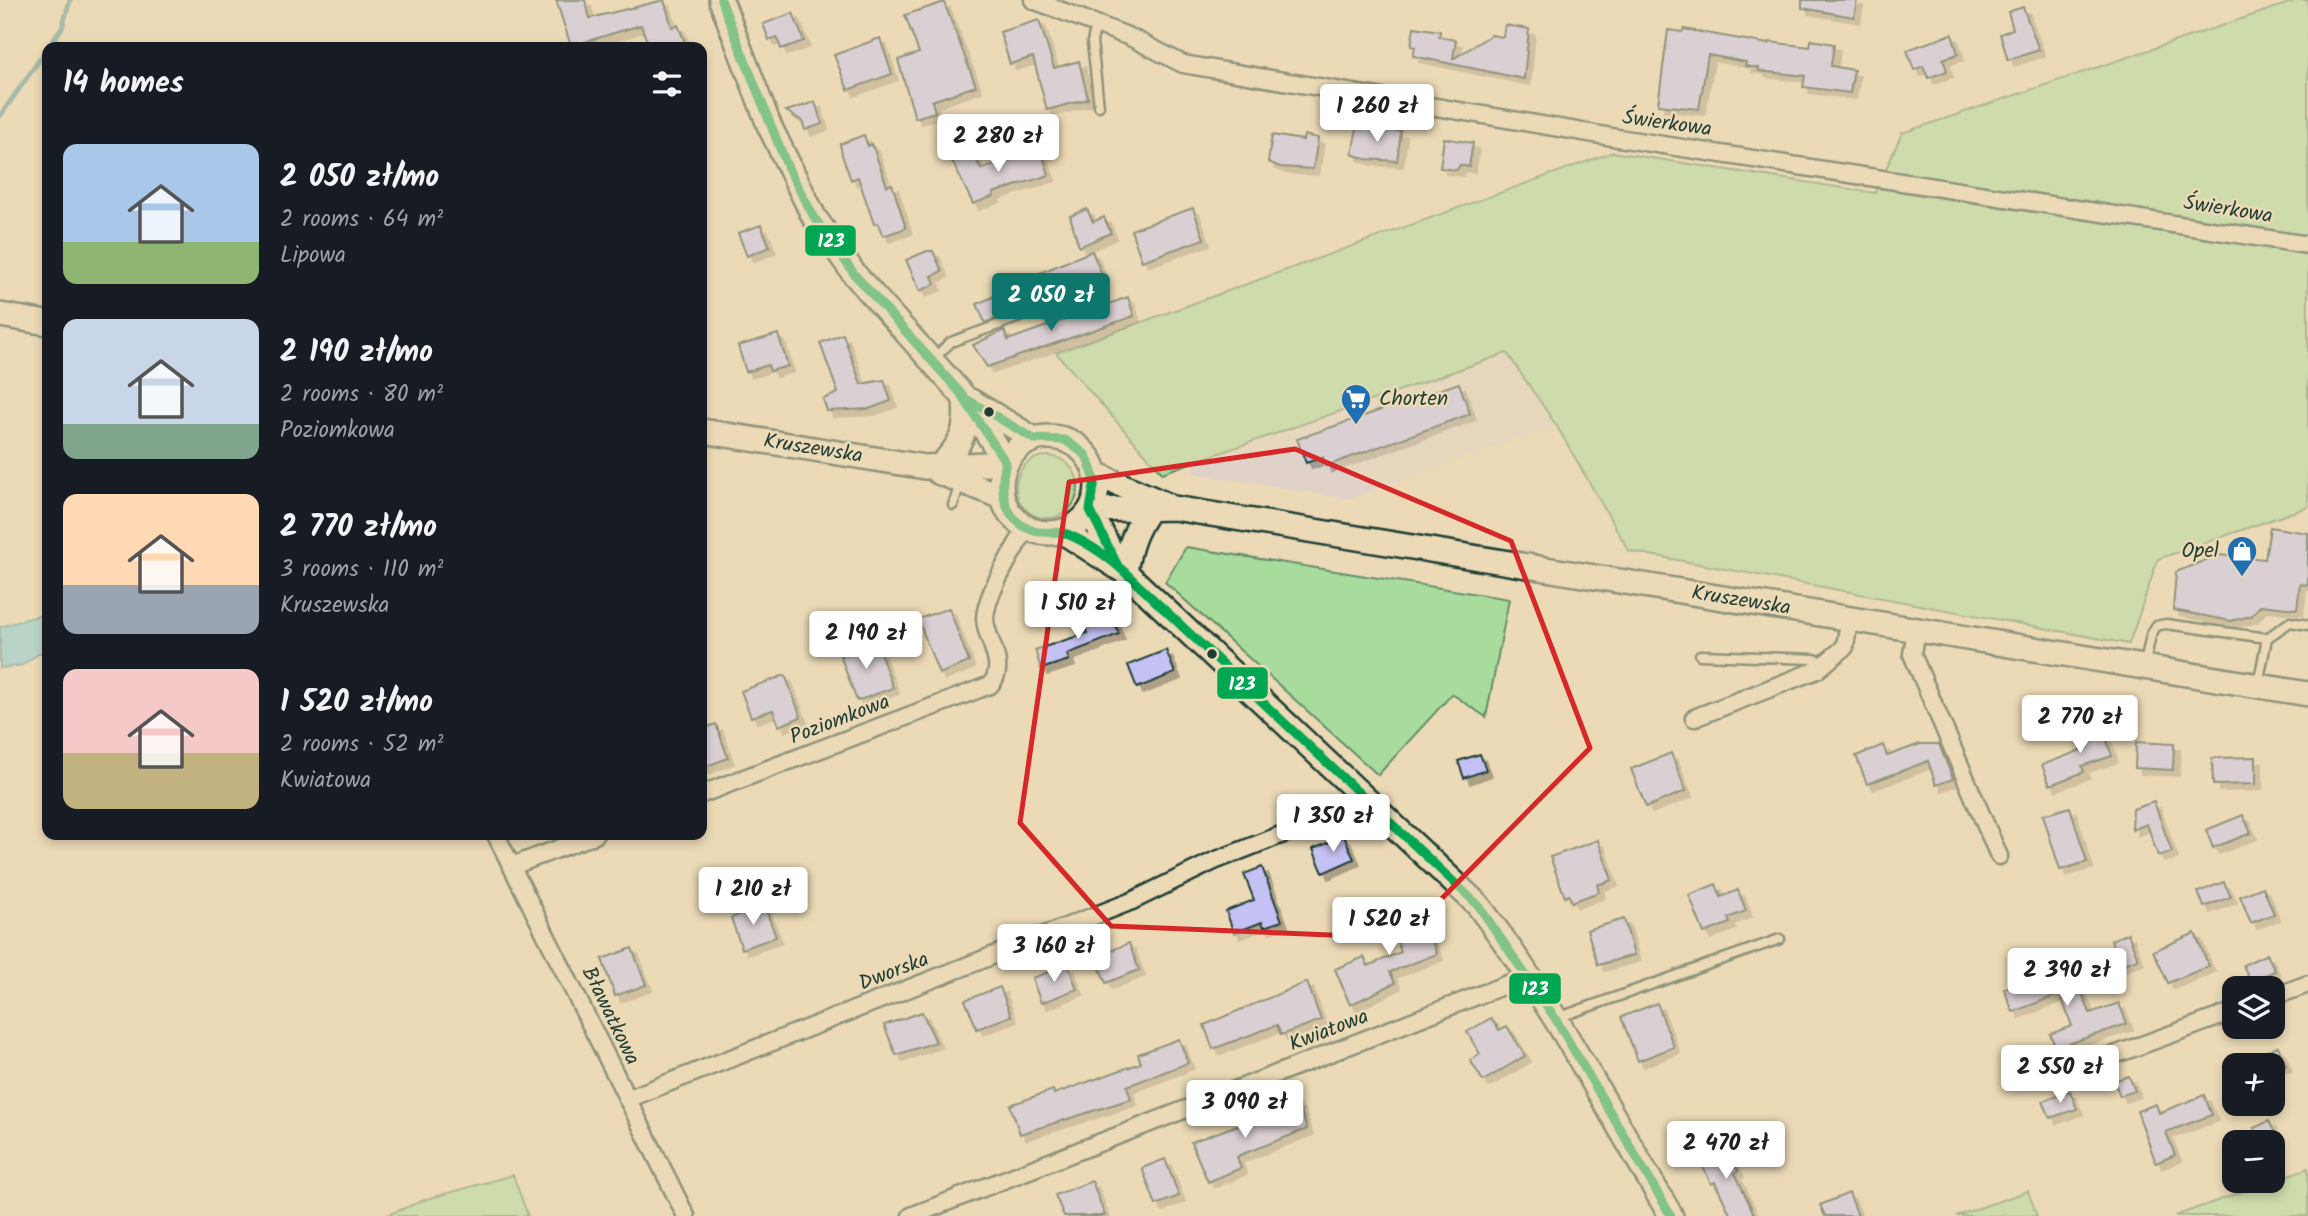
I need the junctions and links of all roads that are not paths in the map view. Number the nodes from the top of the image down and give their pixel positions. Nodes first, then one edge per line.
1 (721, 0) edge
2 (1033, 0) edge
3 (1096, 24) junction
4 (1099, 106) dead end
5 (2308, 245) edge
6 (1102, 287) dead end
7 (0, 315) edge
8 (42, 322) edge
9 (931, 361) junction
10 (965, 398) junction
11 (707, 432) edge
12 (1034, 439) junction
13 (1006, 463) junction
14 (932, 467) junction
15 (1098, 475) junction
16 (961, 481) junction
17 (1002, 498) junction
18 (953, 505) dead end
19 (1150, 508) junction
20 (1174, 508) junction
21 (1090, 510) junction
22 (1026, 528) junction
23 (1063, 533) junction
24 (1122, 569) junction
25 (1849, 619) junction
26 (2308, 625) edge
27 (1916, 630) junction
28 (2267, 638) junction
29 (1700, 655) dead end
30 (1827, 664) junction
31 (2144, 666) junction
32 (2258, 685) junction
33 (2308, 694) edge
34 (1694, 718) dead end
35 (707, 792) edge
36 (1368, 801) junction
37 (499, 840) edge
38 (582, 840) edge
39 (1999, 856) dead end
40 (512, 866) junction
41 (1780, 939) dead end
42 (1528, 976) junction
43 (2308, 984) edge
44 (2285, 993) edge
45 (2222, 1016) edge
46 (1555, 1019) junction
47 (2084, 1066) dead end
48 (627, 1099) junction
49 (686, 1216) edge
50 (911, 1216) edge
51 (1671, 1216) edge

1 - 9 street
2 - 3 street, Świerkowa
3 - 4 lane
3 - 5 street, Świerkowa
6 - 9 lane
7 - 8 street
9 - 10 street
10 - 12 street
10 - 13 street
10 - 14 street
11 - 14 street, Kruszewska
12 - 13 street
12 - 15 street, Kruszewska
13 - 14 street, Kruszewska
13 - 17 street
14 - 16 street, Kruszewska
15 - 20 street, Kruszewska
15 - 21 street
16 - 17 street, Kruszewska
16 - 18 lane
17 - 22 street, Kruszewska
19 - 20 street, Kruszewska
19 - 21 street, Kruszewska
19 - 24 street
20 - 25 street, Kruszewska
21 - 23 street
21 - 24 street
22 - 23 street
22 - 35 street, Poziomkowa
23 - 24 street
24 - 36 street
25 - 27 street, Kruszewska
25 - 30 street
26 - 28 lane
27 - 31 street, Kruszewska
27 - 39 street
28 - 31 lane
28 - 32 lane
29 - 30 lane
30 - 34 street
31 - 32 street, Kruszewska
32 - 33 street, Kruszewska
36 - 42 street
36 - 48 street, Dworska
37 - 40 street, Bławatkowa
38 - 40 street
40 - 48 street, Bławatkowa
41 - 46 lane
42 - 46 street
42 - 50 street, Kwiatowa
43 - 44 street
45 - 47 street
46 - 51 street
48 - 49 street, Bławatkowa

